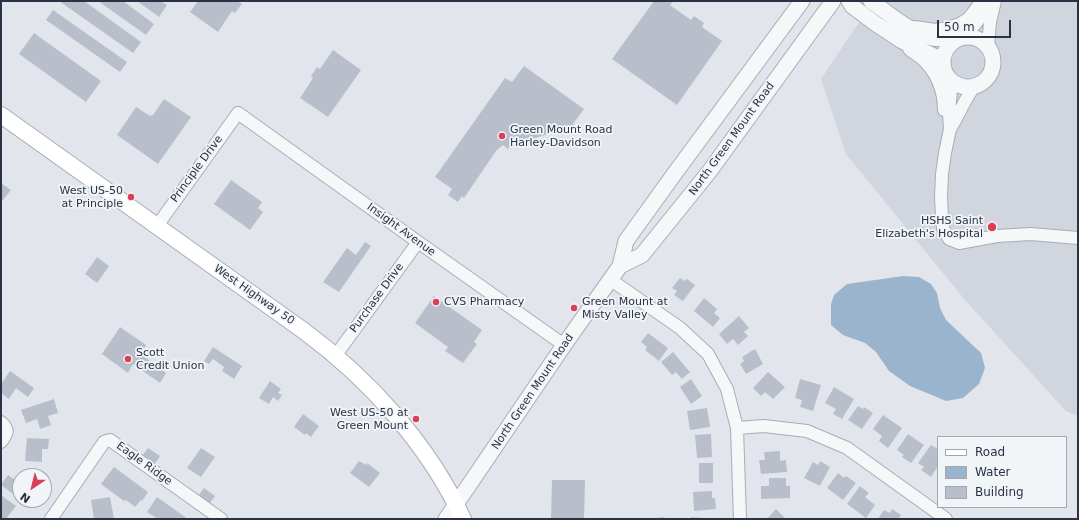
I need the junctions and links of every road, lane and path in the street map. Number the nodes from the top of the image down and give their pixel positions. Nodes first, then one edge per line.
1 (802, 1) edge
2 (832, 1) edge
3 (849, 1) edge
4 (871, 1) edge
5 (982, 1) edge
6 (989, 1) edge
7 (995, 1) edge
8 (905, 34) junction
9 (959, 39) junction
10 (988, 47) junction
11 (942, 63) junction
12 (948, 79) junction
13 (974, 87) junction
14 (238, 113) joint
15 (1, 115) edge
16 (950, 129) junction
17 (947, 144) junction
18 (157, 226) junction
19 (1078, 238) edge
20 (418, 242) junction
21 (620, 266) junction
22 (611, 280) junction
23 (564, 346) junction
24 (336, 355) junction
25 (4, 425) edge
26 (737, 428) junction
27 (1, 442) edge
28 (456, 504) junction
29 (50, 519) edge
30 (221, 519) edge
31 (446, 519) edge
32 (463, 519) edge
33 (740, 519) edge
34 (946, 519) edge

1 - 21 street, North Green Mount Road
2 - 21 street, North Green Mount Road
3 - 8 street
4 - 8 street
5 - 8 street
6 - 9 street
7 - 10 street
8 - 9 street
8 - 11 street
8 - 17 street
9 - 10 street
9 - 11 street
10 - 13 street
11 - 12 street
12 - 13 street
12 - 16 street
13 - 16 street
14 - 18 street, Principle Drive
14 - 20 street, Insight Avenue
15 - 18 main road, West Highway 50
16 - 17 street
17 - 19 street
18 - 24 main road, West Highway 50
20 - 23 street, Insight Avenue
20 - 24 street, Purchase Drive
21 - 22 street, North Green Mount Road
22 - 23 street, North Green Mount Road
22 - 26 street
23 - 28 street, North Green Mount Road
24 - 28 main road, West Highway 50
25 - 27 street
26 - 33 street
26 - 34 street
28 - 31 street, North Green Mount Road
28 - 32 main road, West Highway 50
29 - 30 street, Eagle Ridge

